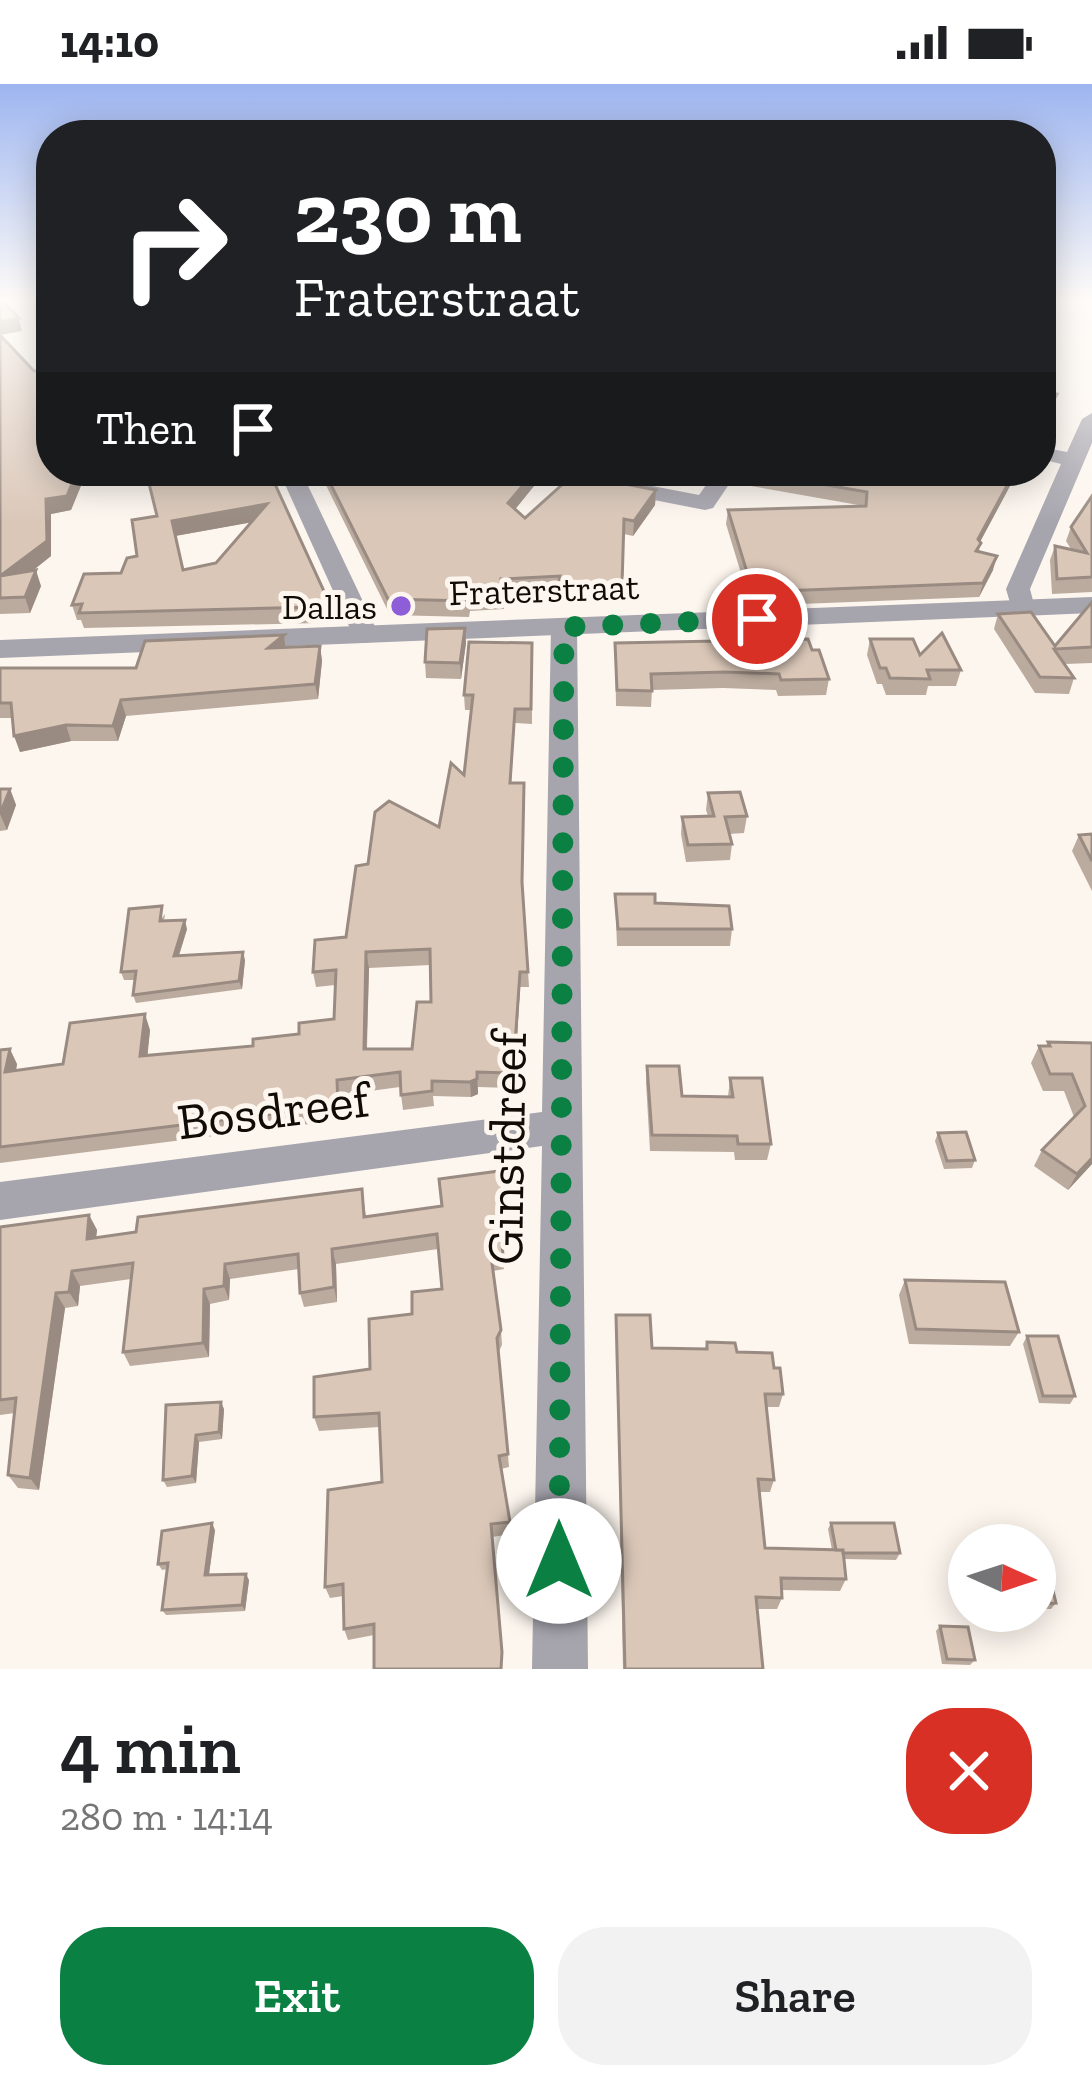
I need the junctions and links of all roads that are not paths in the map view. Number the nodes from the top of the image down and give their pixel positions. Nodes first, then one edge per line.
1 (1092, 419) edge
2 (1056, 456) edge
3 (1072, 460) junction
4 (297, 486) edge
5 (621, 486) edge
6 (716, 486) edge
7 (1092, 605) edge
8 (1022, 608) junction
9 (564, 627) junction
10 (366, 635) junction
11 (0, 649) edge
12 (560, 1127) junction
13 (0, 1201) edge
14 (560, 1669) edge

1 - 3 street
2 - 3 street
3 - 8 street
4 - 10 street
5 - 6 street
7 - 8 street, Fraterstraat
8 - 9 street, Fraterstraat
9 - 10 street, Fraterstraat
9 - 12 street, Ginstdreef
10 - 11 street, Fraterstraat
12 - 13 street, Bosdreef
12 - 14 street, Ginstdreef

